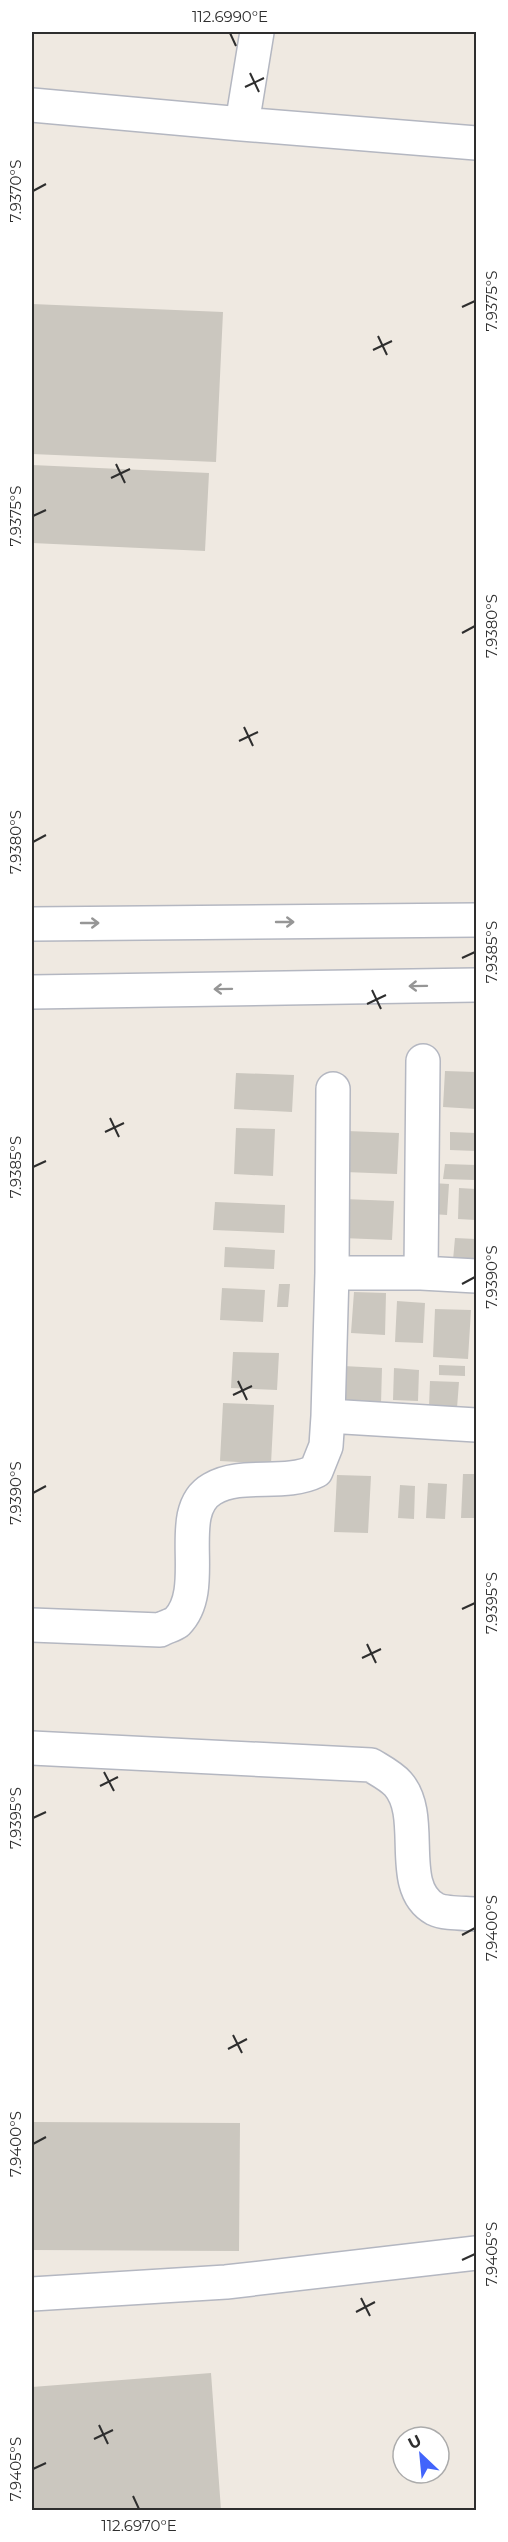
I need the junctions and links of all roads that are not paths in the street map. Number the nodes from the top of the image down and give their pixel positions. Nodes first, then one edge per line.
1 (257, 32) edge
2 (32, 105) edge
3 (242, 124) junction
4 (477, 143) edge
5 (477, 920) edge
6 (32, 924) edge
7 (477, 985) edge
8 (32, 992) edge
9 (423, 1061) dead end
10 (333, 1089) dead end
11 (332, 1273) junction
12 (421, 1273) junction
13 (477, 1276) edge
14 (328, 1416) junction
15 (477, 1425) edge
16 (32, 1625) edge
17 (32, 1748) edge
18 (477, 1914) edge
19 (477, 2253) edge
20 (32, 2294) edge

1 - 3 street
2 - 3 street
3 - 4 street
6 -> 5 street
7 -> 8 street
9 - 12 street
10 - 11 street
11 - 12 street
11 - 14 street
12 - 13 street
14 - 15 street
14 - 16 street
17 - 18 street
19 - 20 street

